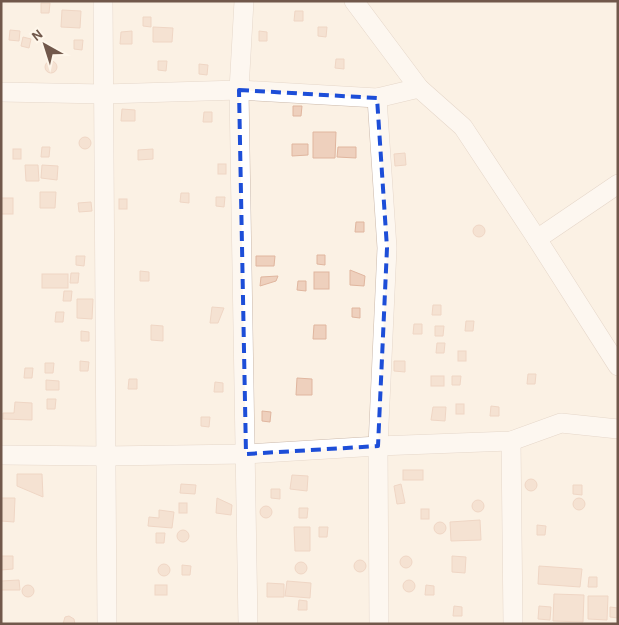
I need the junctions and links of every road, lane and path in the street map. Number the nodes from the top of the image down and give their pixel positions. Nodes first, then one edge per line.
1 (103, 1) edge
2 (244, 1) edge
3 (354, 1) edge
4 (419, 88) junction
5 (239, 90) junction
6 (1, 92) edge
7 (104, 94) junction
8 (377, 98) junction
9 (618, 184) edge
10 (537, 239) junction
11 (618, 366) edge
12 (618, 429) edge
13 (511, 441) junction
14 (378, 446) junction
15 (246, 454) junction
16 (1, 455) edge
17 (105, 456) junction
18 (107, 624) edge
19 (248, 624) edge
20 (380, 624) edge
21 (513, 624) edge

1 - 7 street
2 - 5 street
3 - 4 street
4 - 8 street
4 - 10 street
5 - 7 street
5 - 8 street
5 - 15 street
6 - 7 street
7 - 17 street
8 - 14 street
9 - 10 street
10 - 11 street
12 - 13 street
13 - 14 street
13 - 21 street
14 - 15 street
14 - 20 street
15 - 17 street
15 - 19 street
16 - 17 street
17 - 18 street

